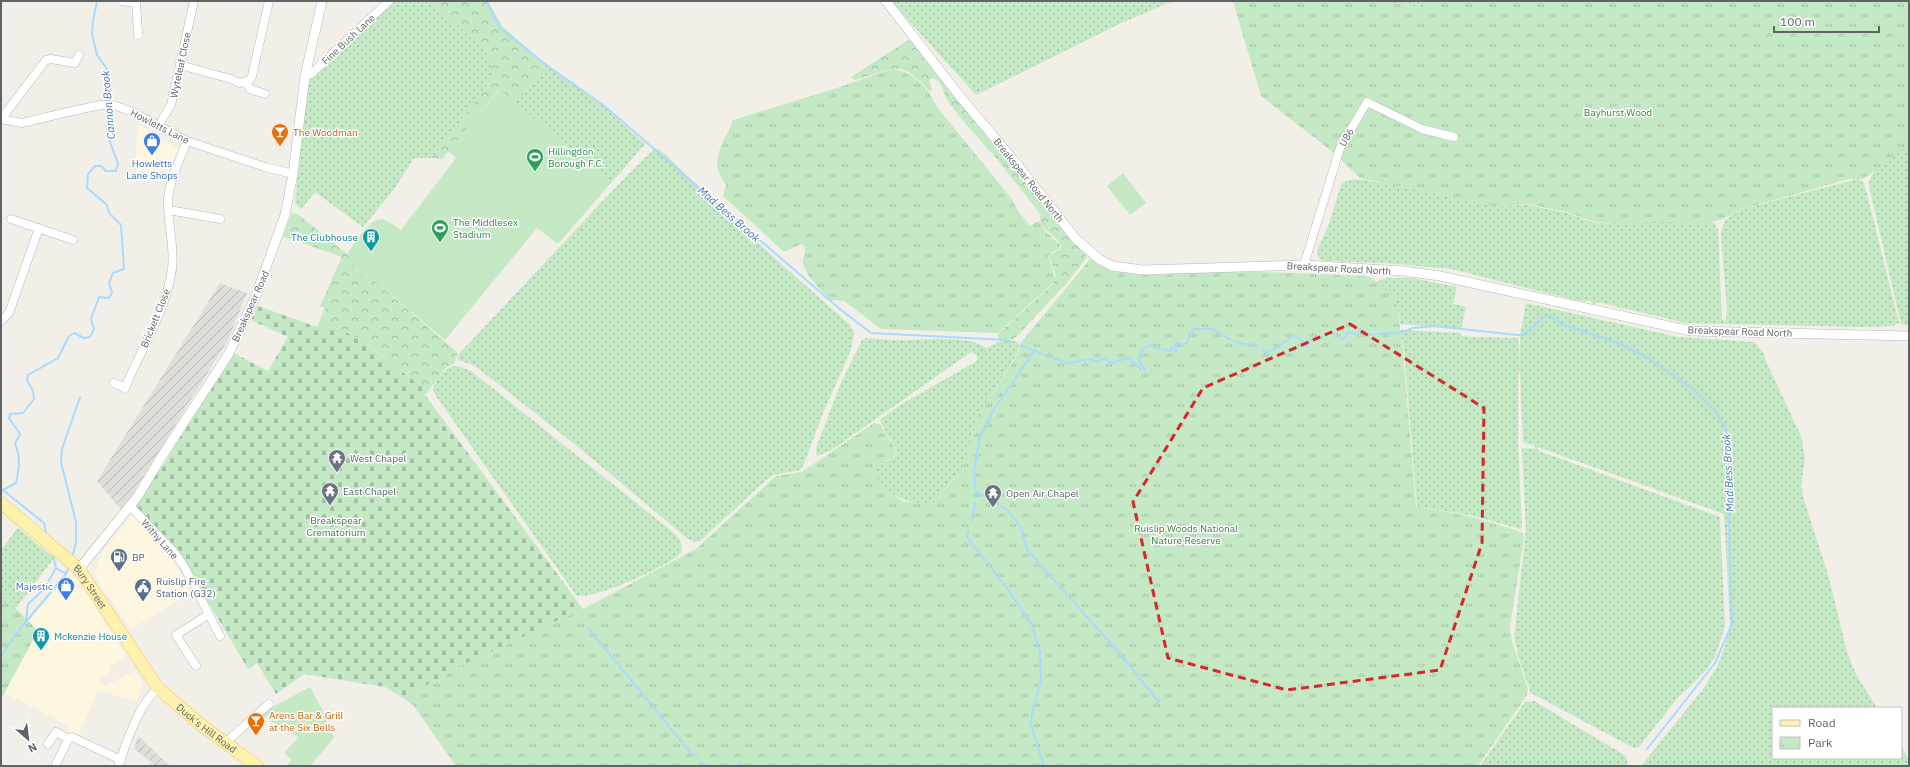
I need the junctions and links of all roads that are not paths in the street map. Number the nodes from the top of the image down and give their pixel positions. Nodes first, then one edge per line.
1 (122, 1) edge
2 (194, 1) edge
3 (269, 1) edge
4 (322, 1) edge
5 (389, 1) edge
6 (886, 1) edge
7 (135, 2) edge
8 (138, 35) dead end
9 (79, 55) dead end
10 (180, 65) junction
11 (305, 76) junction
12 (246, 83) junction
13 (265, 94) dead end
14 (1, 119) edge
15 (158, 126) junction
16 (1454, 137) dead end
17 (187, 141) junction
18 (293, 174) junction
19 (169, 210) junction
20 (11, 219) dead end
21 (220, 219) dead end
22 (39, 228) junction
23 (73, 240) dead end
24 (1304, 265) junction
25 (1, 322) edge
26 (1909, 336) edge
27 (114, 383) dead end
28 (1, 503) edge
29 (131, 507) junction
30 (79, 569) junction
31 (209, 614) junction
32 (220, 636) dead end
33 (196, 666) dead end
34 (158, 688) junction
35 (269, 704) dead end
36 (69, 739) junction
37 (226, 742) junction
38 (48, 744) dead end
39 (120, 763) edge
40 (56, 766) edge
41 (257, 766) edge

1 - 7 street
2 - 10 street, Wyteleaf Close
3 - 12 street
4 - 11 street, Breakspear Road
5 - 11 street, Fine Bush Lane
6 - 24 street, Breakspear Road North
7 - 8 street
9 - 14 street
10 - 12 street
10 - 15 street, Wyteleaf Close
11 - 18 street, Breakspear Road
12 - 13 street
14 - 15 street, Howletts Lane
15 - 17 street, Howletts Lane
16 - 24 street, U86
17 - 18 street, Howletts Lane
17 - 19 street, Brickett Close
18 - 29 street, Breakspear Road
19 - 21 street
19 - 27 street, Brickett Close
20 - 22 street
22 - 23 street
22 - 25 street
24 - 26 street, Breakspear Road North
28 - 30 main road, Bury Street
29 - 30 street, Breakspear Road
29 - 31 street, Withy Lane
30 - 34 main road, Bury Street
31 - 32 street, Withy Lane
31 - 33 street
34 - 37 main road, Duck's Hill Road
34 - 39 street
35 - 37 street
36 - 38 street
36 - 39 street
36 - 40 street
37 - 41 main road, Duck's Hill Road

